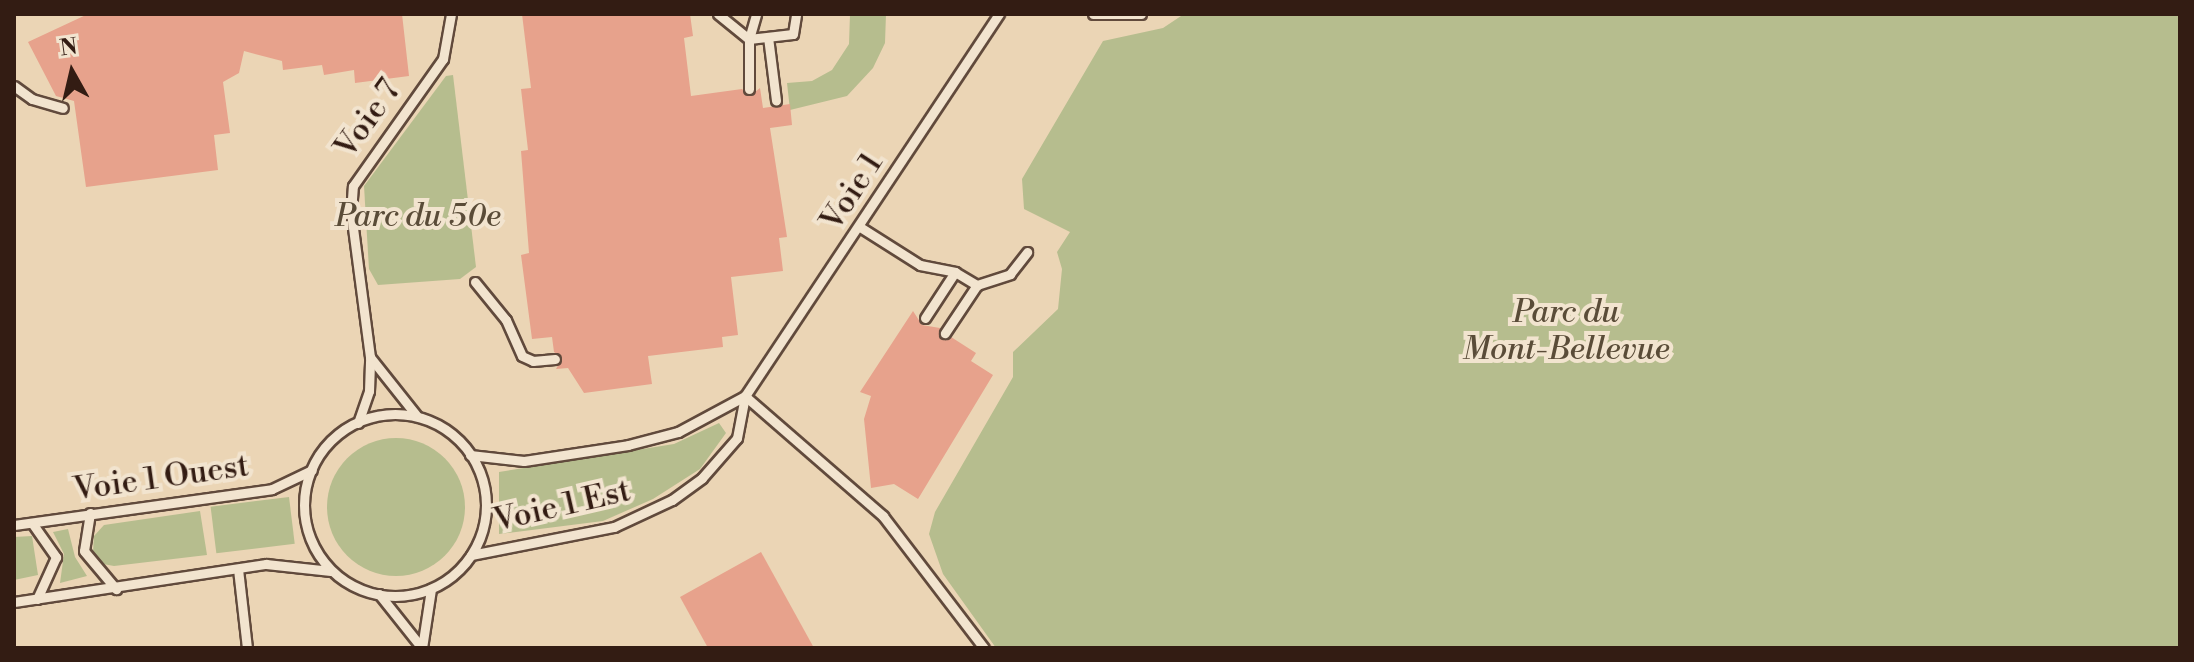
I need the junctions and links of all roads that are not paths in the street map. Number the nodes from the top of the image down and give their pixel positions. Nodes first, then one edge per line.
1 (451, 14) edge
2 (718, 14) edge
3 (756, 14) edge
4 (796, 14) edge
5 (999, 14) edge
6 (1093, 14) edge
7 (1141, 14) edge
8 (768, 37) junction
9 (749, 39) junction
10 (14, 86) edge
11 (749, 89) dead end
12 (776, 100) dead end
13 (63, 108) dead end
14 (860, 227) junction
15 (1027, 252) dead end
16 (955, 272) junction
17 (475, 282) dead end
18 (977, 285) junction
19 (925, 318) dead end
20 (945, 333) dead end
21 (370, 357) junction
22 (555, 359) dead end
23 (745, 396) junction
24 (417, 416) junction
25 (358, 423) junction
26 (470, 455) junction
27 (312, 470) junction
28 (90, 513) junction
29 (32, 523) junction
30 (14, 525) edge
31 (471, 555) junction
32 (238, 569) junction
33 (331, 571) junction
34 (116, 589) junction
35 (431, 589) junction
36 (379, 594) junction
37 (37, 599) junction
38 (14, 602) edge
39 (247, 648) edge
40 (422, 648) edge
41 (984, 648) edge

1 - 21 lane, Voie 7
2 - 9 lane
3 - 9 lane
4 - 8 lane
5 - 14 lane, Voie 1
6 - 7 lane
8 - 9 lane
8 - 12 lane
9 - 11 lane
10 - 13 lane
14 - 16 lane
14 - 23 lane, Voie 1
15 - 18 lane
16 - 18 lane
16 - 19 lane
17 - 22 lane
18 - 20 lane
21 - 24 lane
21 - 25 lane, Voie 7
23 - 26 lane
23 - 31 lane, Voie 1 Est
23 - 41 lane
24 - 25 lane
24 - 26 lane
25 - 27 lane
26 - 31 lane
27 - 28 lane, Voie 1 Ouest
27 - 33 lane
28 - 29 lane, Voie 1 Ouest
28 - 34 lane
29 - 30 lane, Voie 1 Ouest
29 - 37 lane
31 - 35 lane
32 - 33 lane
32 - 34 lane
32 - 39 lane
33 - 36 lane
34 - 37 lane
35 - 36 lane
35 - 40 lane
36 - 40 lane
37 - 38 lane

